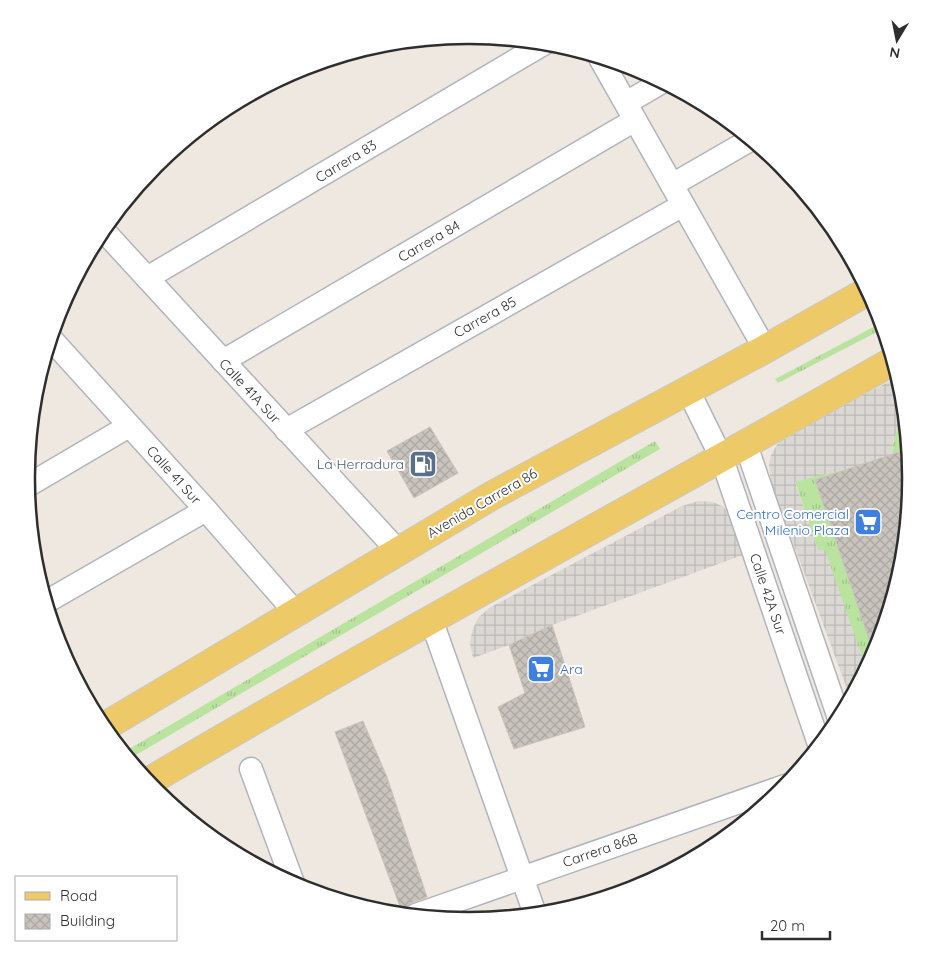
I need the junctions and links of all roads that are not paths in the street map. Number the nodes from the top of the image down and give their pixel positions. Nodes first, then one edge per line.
1 (534, 50) edge
2 (605, 67) edge
3 (656, 87) edge
4 (630, 111) junction
5 (744, 144) edge
6 (672, 184) junction
7 (683, 205) junction
8 (109, 236) edge
9 (147, 278) junction
10 (861, 295) edge
11 (765, 349) junction
12 (55, 350) edge
13 (223, 361) junction
14 (887, 365) edge
15 (688, 390) junction
16 (129, 426) junction
17 (286, 430) junction
18 (746, 445) junction
19 (722, 459) junction
20 (35, 481) edge
21 (206, 510) junction
22 (398, 551) junction
23 (52, 598) edge
24 (296, 613) junction
25 (431, 619) junction
26 (836, 708) edge
27 (111, 723) edge
28 (816, 736) edge
29 (251, 769) dead end
30 (155, 778) edge
31 (767, 792) edge
32 (284, 870) edge
33 (522, 878) junction
34 (532, 907) edge
35 (430, 910) edge

1 - 9 street, Carrera 83
2 - 4 street
3 - 4 street, Carrera 84
4 - 6 street
4 - 13 street, Carrera 84
5 - 6 street
6 - 7 street
7 - 11 street
7 - 17 street, Carrera 85
8 - 9 street, Calle 41A Sur
9 - 13 street, Calle 41A Sur
10 - 11 main road, Avenida Carrera 86
11 - 15 main road, Avenida Carrera 86
12 - 16 street, Calle 41 Sur
13 - 17 street, Calle 41A Sur
14 - 18 main road
15 - 19 street, Calle 42A Sur
15 - 22 main road, Avenida Carrera 86
16 - 20 street
16 - 21 street, Calle 41 Sur
17 - 22 street, Calle 41A Sur
18 - 19 main road
18 - 26 street, Calle 42A Sur
19 - 25 main road
19 - 28 street, Calle 42A Sur
21 - 23 street
21 - 24 street, Calle 41 Sur
22 - 24 main road, Avenida Carrera 86
24 - 27 main road, Avenida Carrera 86
25 - 30 main road
25 - 33 street
29 - 32 street
31 - 33 street, Carrera 86B
33 - 34 street
33 - 35 street, Carrera 86B

